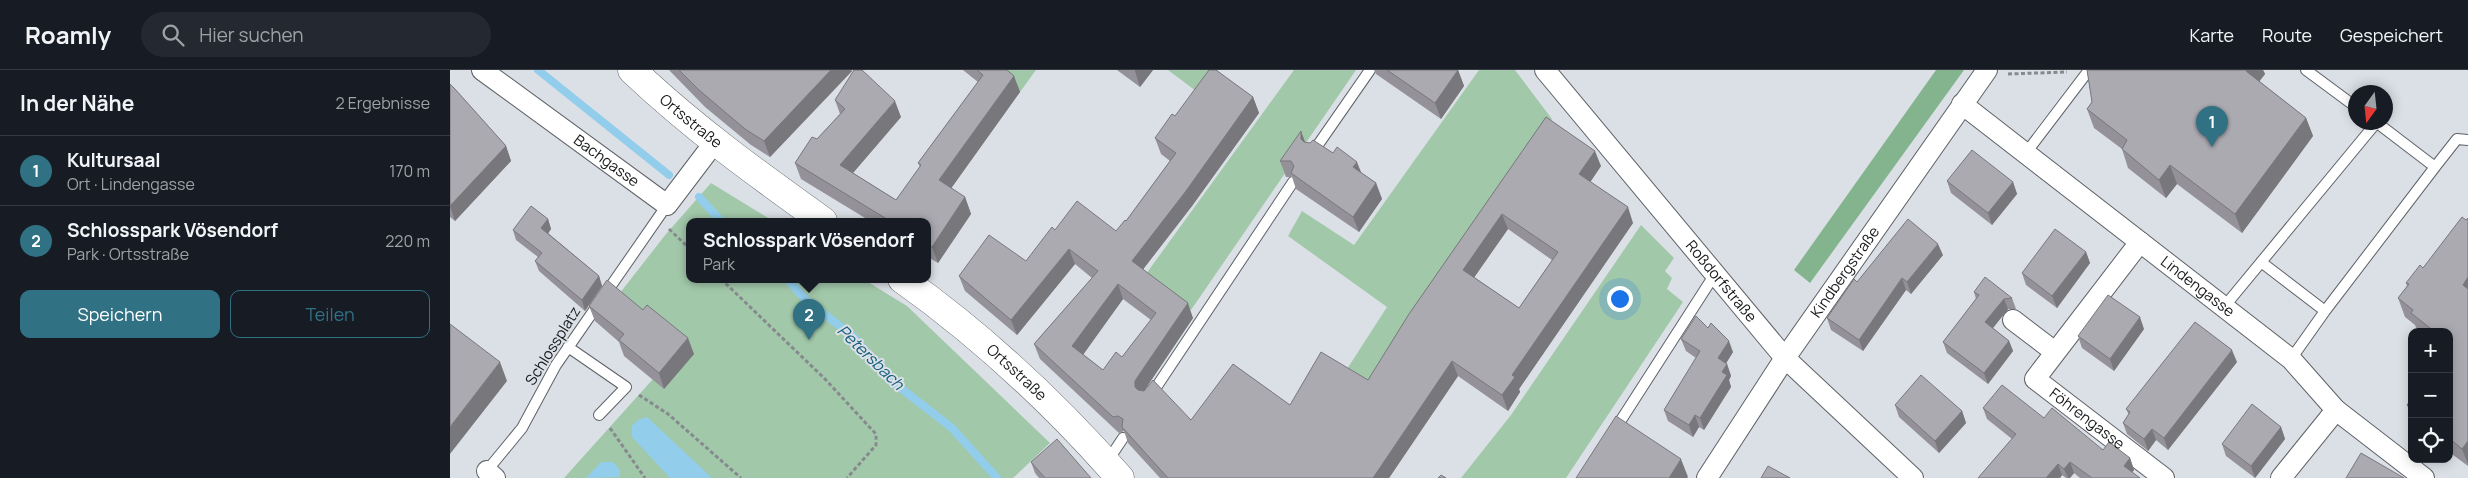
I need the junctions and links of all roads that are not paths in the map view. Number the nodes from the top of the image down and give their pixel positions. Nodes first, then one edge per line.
1 (482, 70) edge
2 (632, 70) edge
3 (1370, 70) edge
4 (1546, 70) edge
5 (2306, 70) edge
6 (2088, 71) edge
7 (1985, 73) edge
8 (2348, 101) edge
9 (1962, 104) junction
10 (2370, 130) edge
11 (2385, 130) edge
12 (2468, 140) edge
13 (714, 143) junction
14 (1313, 152) edge
15 (2026, 153) junction
16 (2435, 167) junction
17 (1292, 182) edge
18 (662, 212) junction
19 (819, 218) edge
20 (2140, 242) junction
21 (2261, 262) junction
22 (1715, 274) junction
23 (908, 283) edge
24 (2224, 307) junction
25 (2325, 311) junction
26 (2013, 320) dead end
27 (568, 347) junction
28 (2055, 352) junction
29 (1785, 358) junction
30 (2291, 359) junction
31 (1147, 400) edge
32 (2336, 410) junction
33 (599, 414) dead end
34 (1609, 437) edge
35 (1123, 438) edge
36 (1113, 470) edge
37 (488, 476) edge
38 (1707, 478) edge
39 (1912, 478) edge
40 (2164, 478) edge
41 (2282, 478) edge
42 (2424, 478) edge

1 - 18 street, Bachgasse
2 - 13 street, Ortsstraße
3 - 14 lane
4 - 22 street, Roßdorfstraße
5 - 8 lane
6 - 15 lane
7 - 9 street, Kindbergstraße
9 - 15 street, Lindengasse
9 - 29 street, Kindbergstraße
10 - 21 lane
11 - 16 lane
12 - 16 lane
13 - 18 street
13 - 19 street, Ortsstraße
15 - 20 street, Lindengasse
16 - 25 lane
17 - 31 lane
18 - 27 lane, Schlossplatz
20 - 24 street, Lindengasse
20 - 28 street, Föhrengasse
21 - 24 lane
21 - 25 lane
22 - 29 street, Roßdorfstraße
22 - 34 lane
23 - 36 street, Ortsstraße
24 - 30 street, Lindengasse
25 - 30 lane
26 - 28 street
27 - 33 lane
27 - 37 lane, Schlossplatz
28 - 40 street, Föhrengasse
29 - 38 street, Kindbergstraße
29 - 39 street, Roßdorfstraße
30 - 32 street, Lindengasse
32 - 41 street
32 - 42 street, Lindengasse
35 - 36 lane

